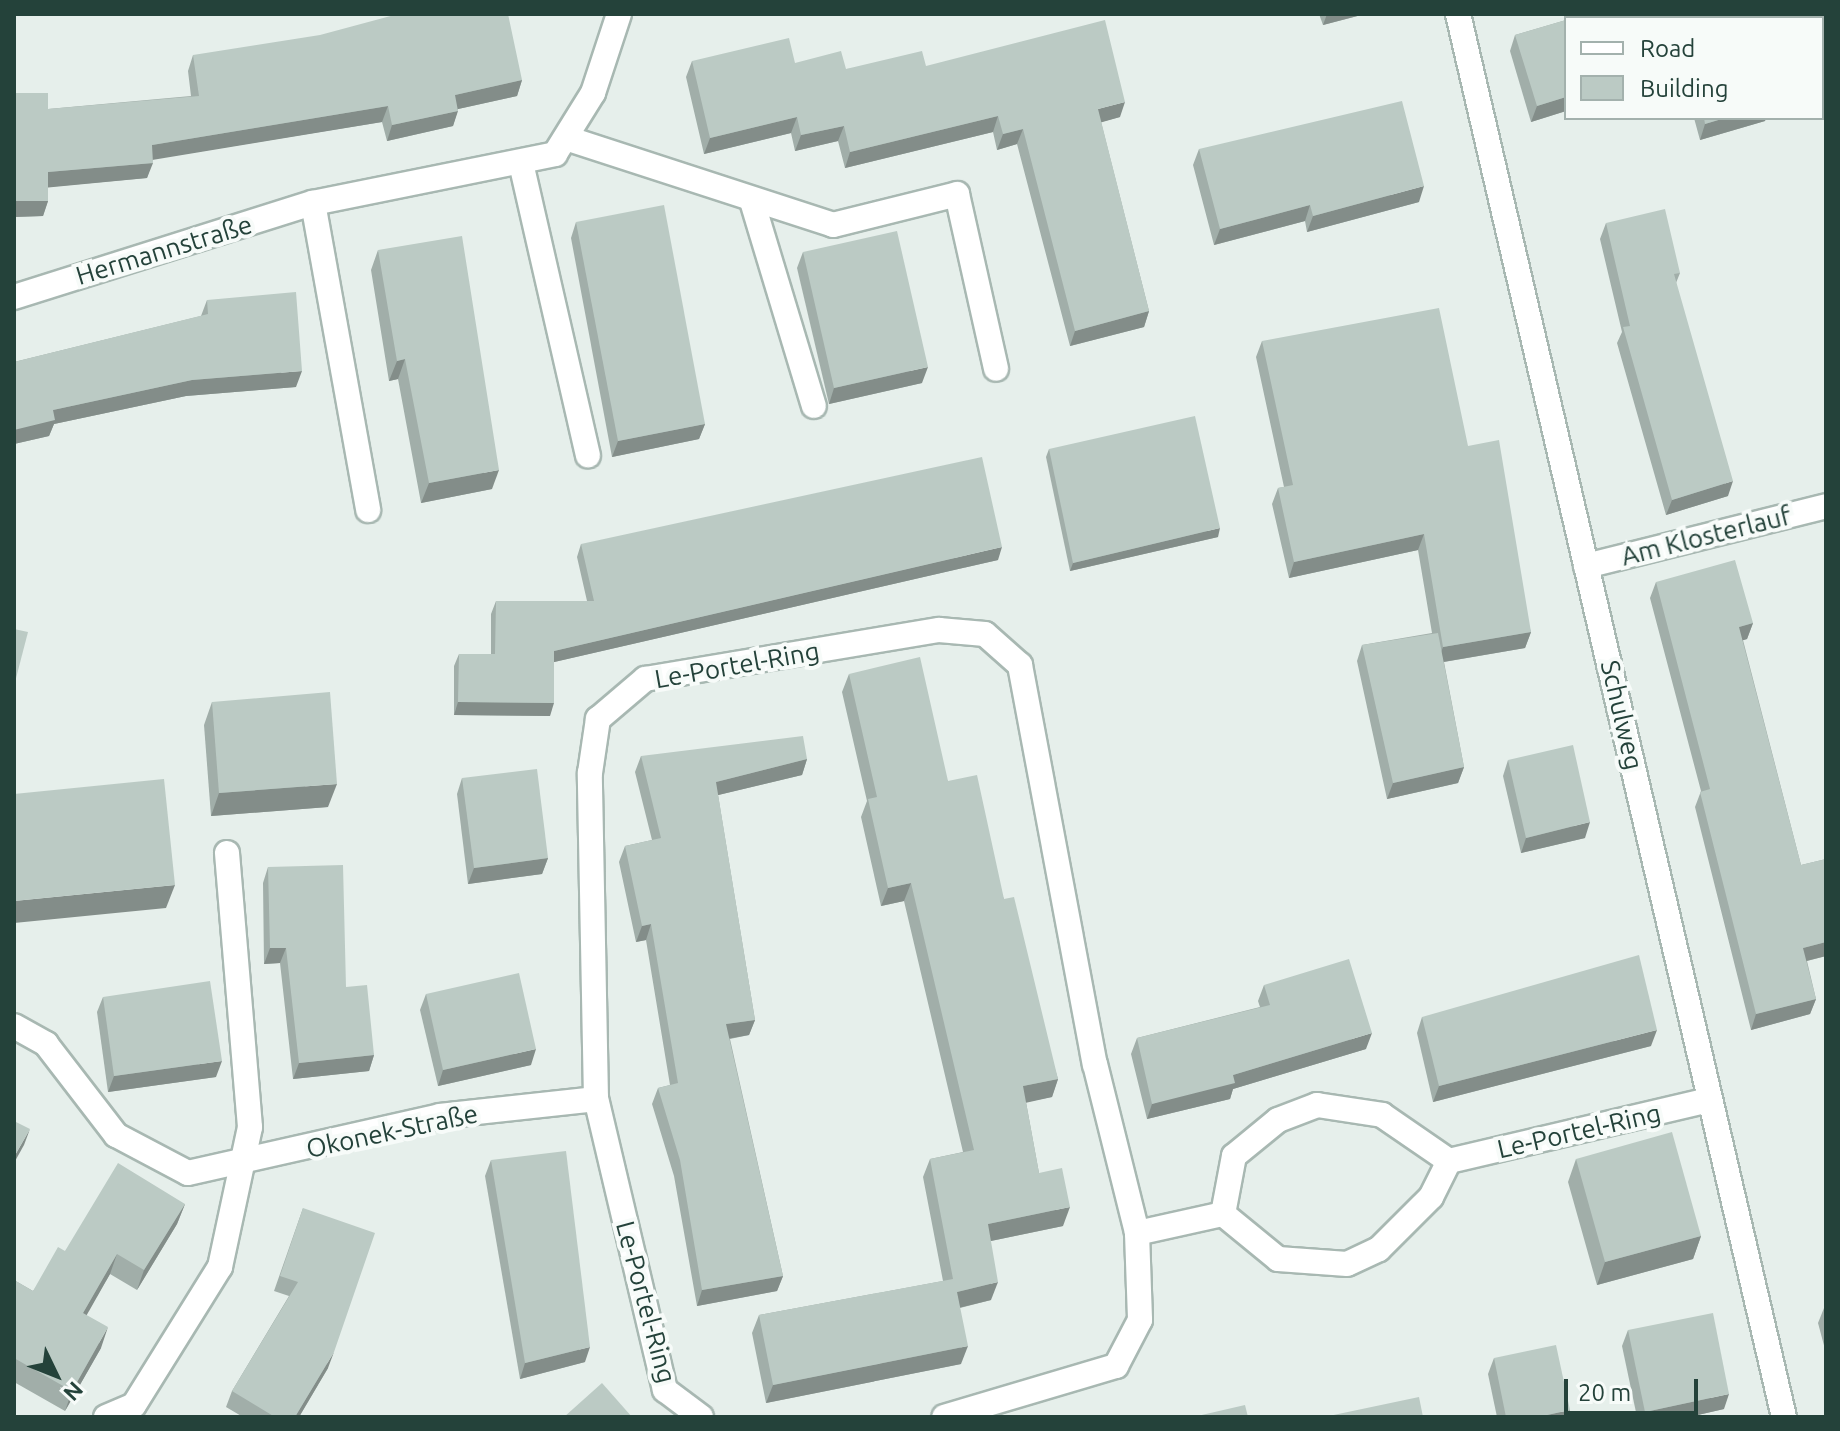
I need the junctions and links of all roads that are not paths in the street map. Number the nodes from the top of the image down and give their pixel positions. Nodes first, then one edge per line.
1 (619, 14) edge
2 (1458, 14) edge
3 (569, 139) junction
4 (521, 163) junction
5 (752, 201) junction
6 (313, 203) junction
7 (14, 297) edge
8 (996, 369) dead end
9 (814, 406) dead end
10 (588, 455) dead end
11 (1826, 506) edge
12 (368, 510) dead end
13 (1586, 566) junction
14 (227, 853) dead end
15 (14, 1026) edge
16 (596, 1099) junction
17 (1709, 1100) junction
18 (1449, 1161) junction
19 (237, 1165) junction
20 (1223, 1214) junction
21 (1137, 1233) junction
22 (106, 1417) edge
23 (701, 1417) edge
24 (944, 1417) edge
25 (1784, 1417) edge

1 - 3 street
2 - 13 street, Schulweg
3 - 4 street, Hermannstraße
3 - 5 street
4 - 6 street, Hermannstraße
4 - 10 street
5 - 8 street
5 - 9 street
6 - 7 street, Hermannstraße
6 - 12 street
11 - 13 street, Am Klosterlauf
13 - 17 street, Schulweg
14 - 19 street
15 - 19 street, Okonek-Straße
16 - 19 street, Okonek-Straße
16 - 21 street, Le-Portel-Ring
16 - 23 street, Le-Portel-Ring
17 - 18 street, Le-Portel-Ring
17 - 25 street, Schulweg
18 - 20 street
18 - 20 street
19 - 22 street
20 - 21 street
21 - 24 street, Le-Portel-Ring

